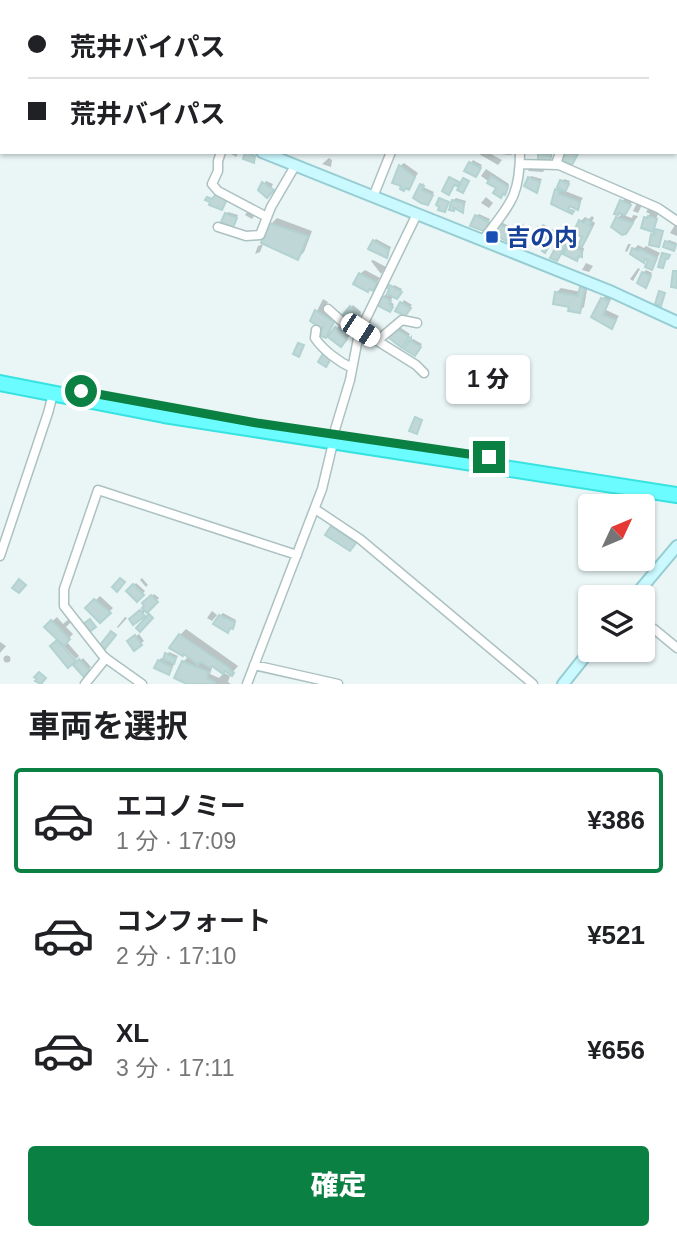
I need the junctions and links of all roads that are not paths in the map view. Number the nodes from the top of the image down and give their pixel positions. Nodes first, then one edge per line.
1 (220, 154) edge
2 (267, 154) edge
3 (390, 154) edge
4 (520, 154) edge
5 (559, 154) edge
6 (520, 164) junction
7 (559, 165) junction
8 (295, 166) junction
9 (373, 197) junction
10 (417, 214) junction
11 (267, 217) junction
12 (677, 221) edge
13 (218, 227) dead end
14 (483, 240) junction
15 (328, 309) dead end
16 (677, 323) edge
17 (417, 324) dead end
18 (316, 330) dead end
19 (360, 330) junction
20 (377, 341) junction
21 (352, 368) junction
22 (424, 373) dead end
23 (0, 374) edge
24 (0, 383) edge
25 (53, 394) junction
26 (334, 438) junction
27 (677, 486) edge
28 (677, 495) edge
29 (315, 509) junction
30 (677, 547) edge
31 (297, 555) junction
32 (0, 556) edge
33 (644, 585) edge
34 (655, 630) edge
35 (677, 648) edge
36 (106, 658) junction
37 (581, 662) edge
38 (254, 665) junction
39 (85, 684) edge
40 (142, 684) edge
41 (247, 684) edge
42 (338, 684) edge
43 (533, 684) edge
44 (563, 684) edge

1 - 11 street
2 - 8 street
3 - 9 street
4 - 6 street
5 - 7 street
6 - 7 street
6 - 14 street
7 - 12 street
8 - 9 street
8 - 11 street
9 - 10 street
10 - 14 street
10 - 19 street
11 - 13 street
14 - 16 street
15 - 19 street
17 - 20 street
18 - 21 street
19 - 20 street
19 - 21 street
20 - 22 street
21 - 26 street
23 - 26 highway
24 - 25 highway
25 - 26 highway
25 - 32 street
26 - 27 highway
26 - 28 highway
26 - 29 street
29 - 31 street
29 - 43 street
30 - 33 street
31 - 36 street
31 - 38 street
34 - 35 street
36 - 39 street
36 - 40 street
37 - 44 street
38 - 41 street
38 - 42 street

